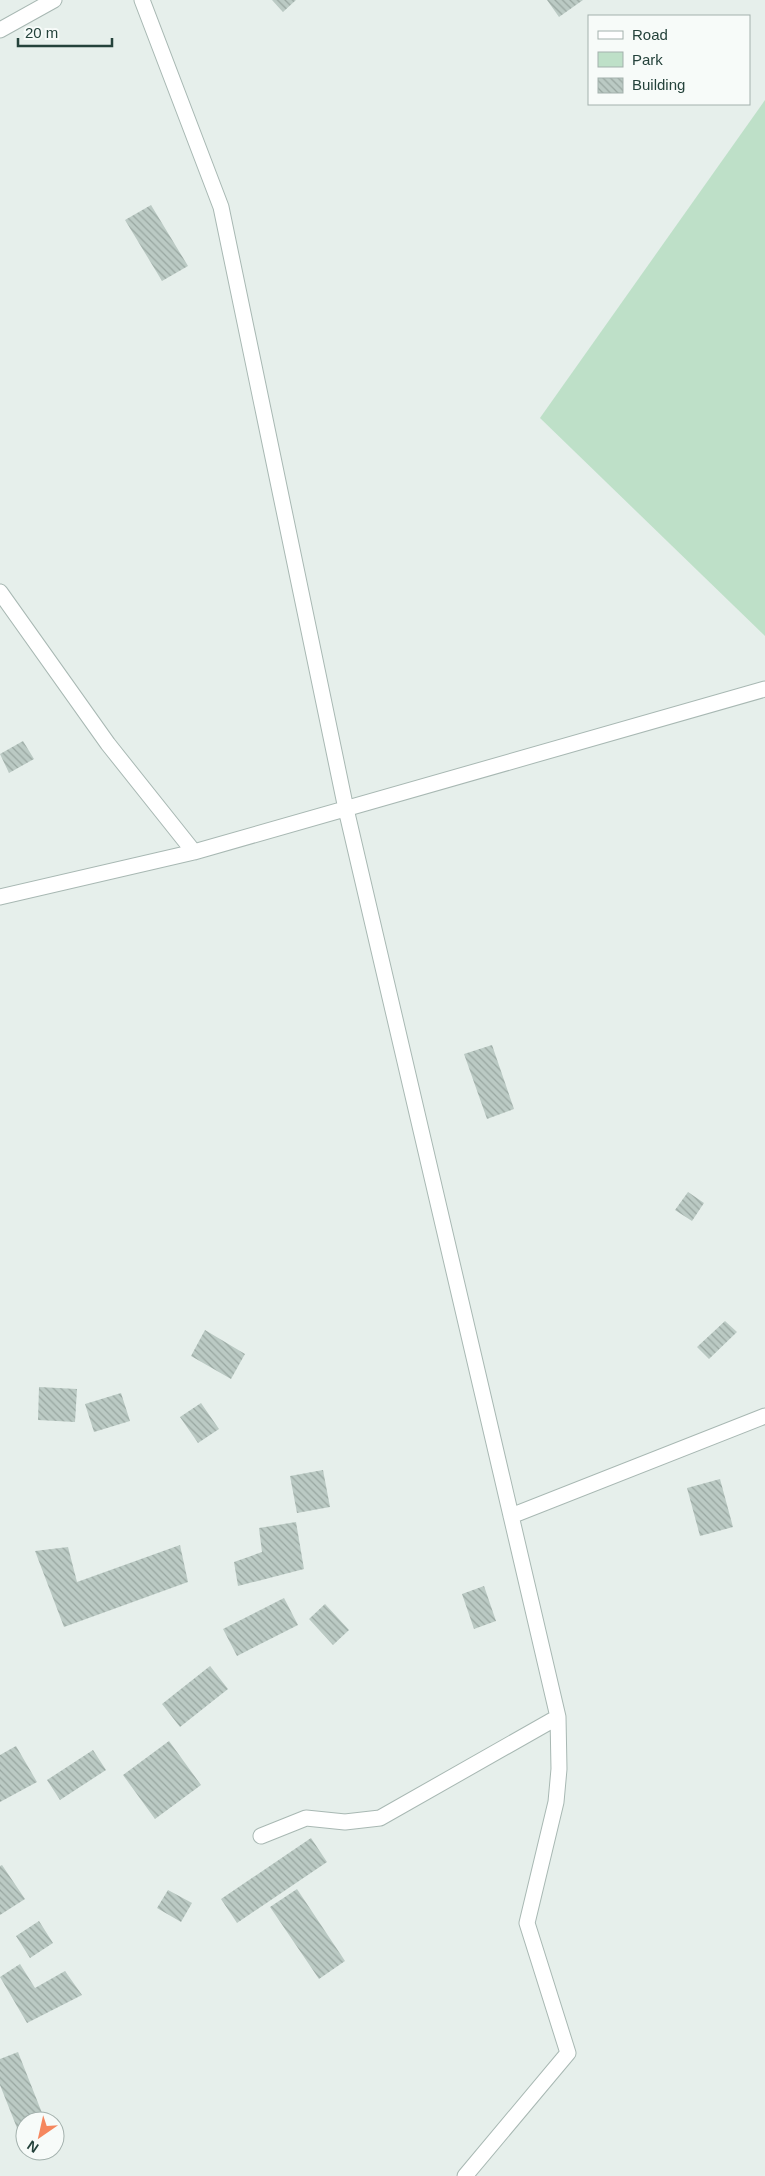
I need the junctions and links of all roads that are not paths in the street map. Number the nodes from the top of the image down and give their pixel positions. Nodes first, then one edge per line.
1 (54, 0) edge
2 (142, 0) edge
3 (0, 30) edge
4 (0, 592) edge
5 (765, 689) edge
6 (346, 809) junction
7 (194, 852) junction
8 (0, 897) edge
9 (765, 1416) edge
10 (511, 1516) junction
11 (558, 1717) junction
12 (260, 1836) dead end
13 (465, 2176) edge

1 - 3 street
2 - 6 street
4 - 7 street
5 - 6 street
6 - 7 street
6 - 10 street
7 - 8 street
9 - 10 street
10 - 11 street
11 - 12 street
11 - 13 street

